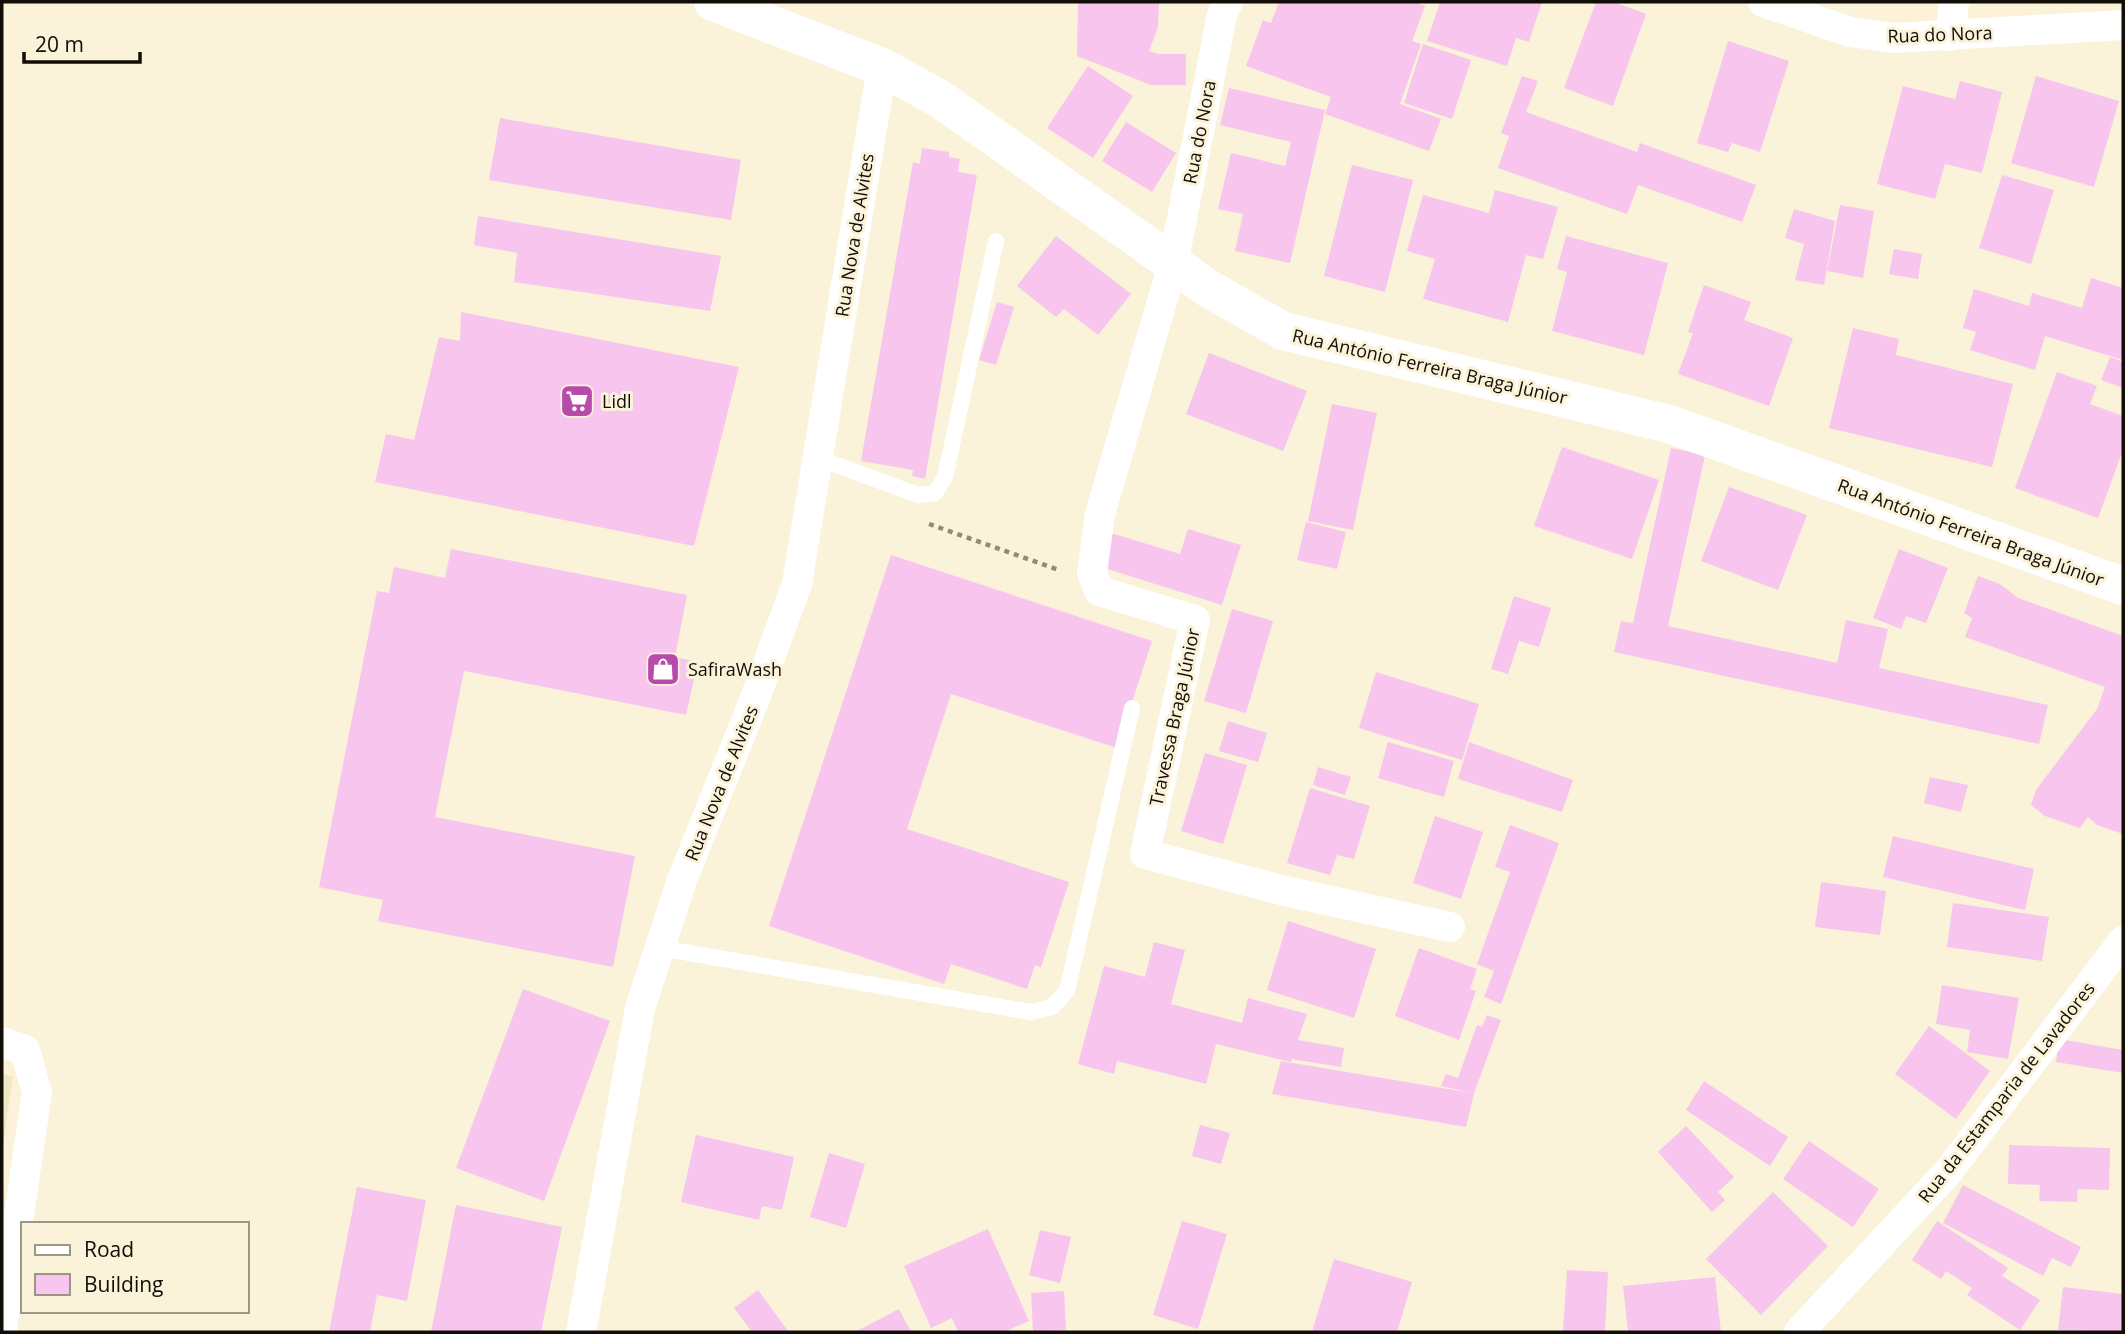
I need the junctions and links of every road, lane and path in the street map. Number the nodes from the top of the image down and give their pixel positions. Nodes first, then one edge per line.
1 (713, 2) edge
2 (1228, 2) edge
3 (1763, 2) edge
4 (1954, 2) edge
5 (2123, 25) edge
6 (1950, 36) junction
7 (882, 67) junction
8 (996, 241) dead end
9 (1173, 264) junction
10 (818, 458) junction
11 (916, 519) dead end
12 (1096, 583) junction
13 (2123, 586) edge
14 (1132, 708) dead end
15 (1450, 927) dead end
16 (2123, 941) edge
17 (660, 948) junction
18 (2, 1042) edge
19 (2, 1329) edge
20 (581, 1332) edge
21 (1799, 1332) edge

1 - 7 street, Rua António Ferreira Braga Júnior
2 - 9 street, Rua do Nora
3 - 6 street, Rua do Nora
4 - 6 street
5 - 6 street, Rua do Nora
7 - 9 street, Rua António Ferreira Braga Júnior
7 - 10 street, Rua Nova de Alvites
8 - 10 lane
9 - 12 street
9 - 13 street, Rua António Ferreira Braga Júnior
10 - 17 street, Rua Nova de Alvites
11 - 12 path
12 - 15 street, Travessa Braga Júnior
14 - 17 lane
16 - 21 street, Rua da Estamparia de Lavadores
17 - 20 street, Rua Nova de Alvites
18 - 19 street

